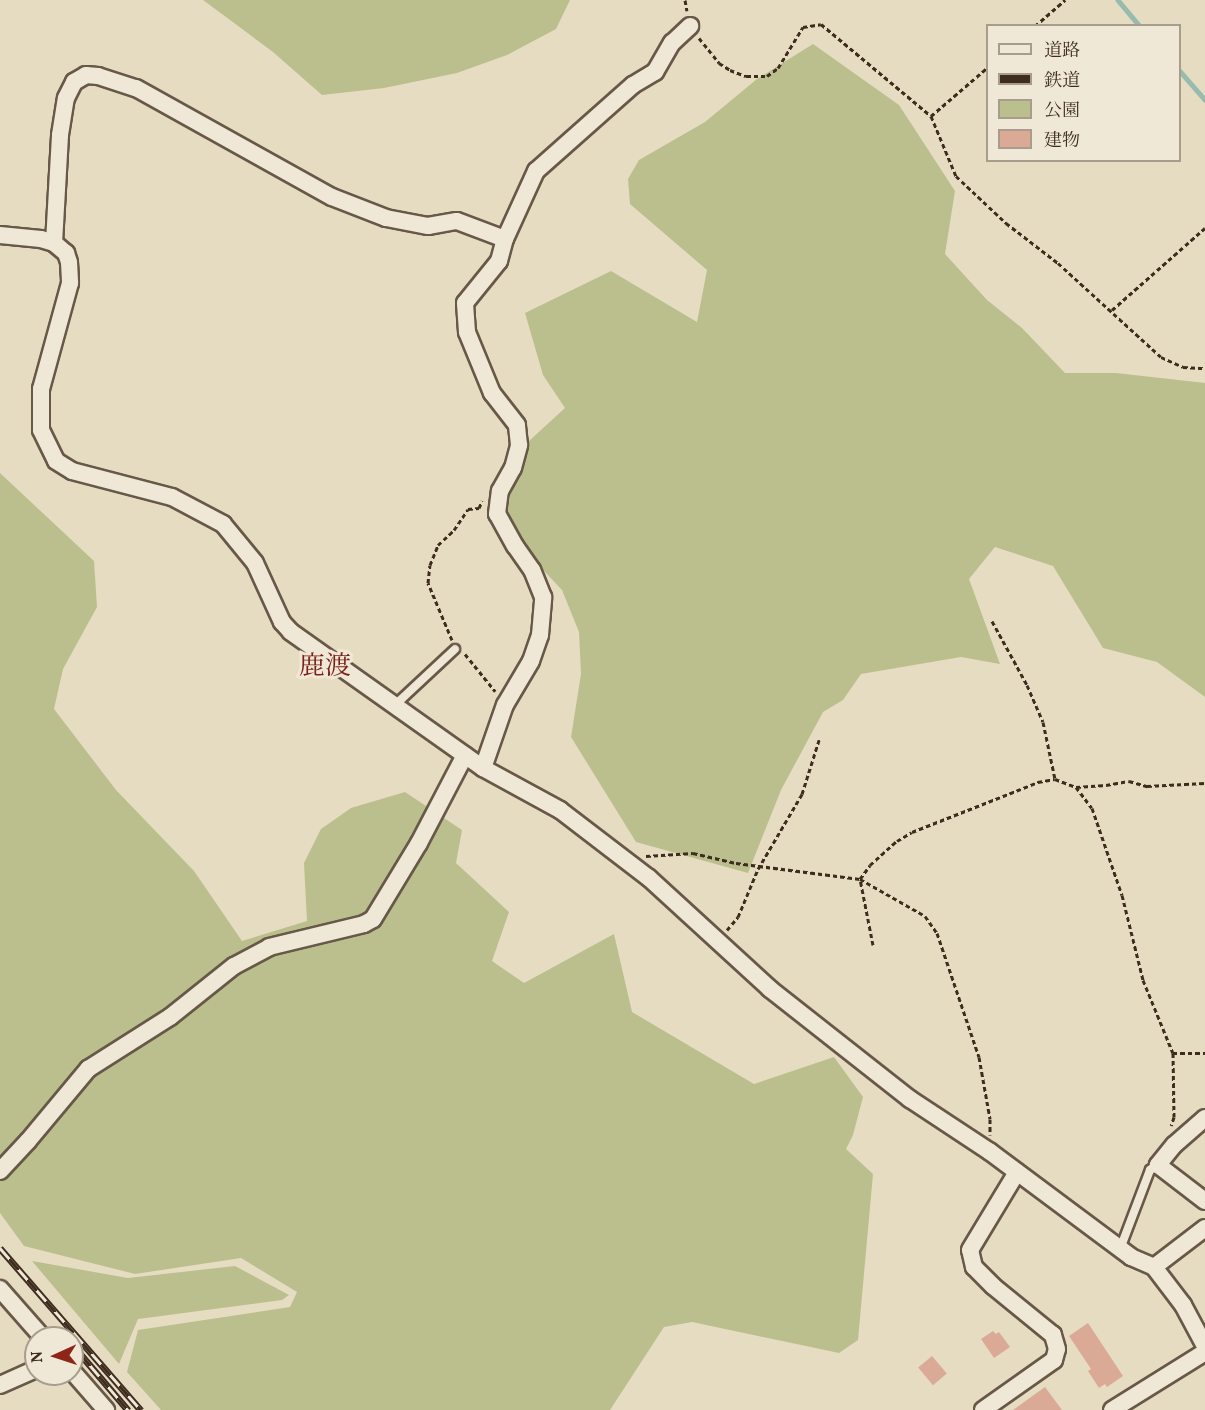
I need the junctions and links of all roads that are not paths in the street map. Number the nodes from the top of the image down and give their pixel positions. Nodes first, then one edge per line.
1 (690, 26) road end
2 (0, 235) edge
3 (505, 239) junction
4 (54, 243) junction
5 (455, 649) road end
6 (395, 705) junction
7 (465, 755) junction
8 (483, 768) junction
9 (1205, 1118) edge
10 (1158, 1165) junction
11 (0, 1171) edge
12 (1017, 1172) junction
13 (1205, 1201) edge
14 (1205, 1228) edge
15 (1120, 1249) junction
16 (1154, 1267) junction
17 (1, 1294) edge
18 (32, 1326) edge
19 (1205, 1346) edge
20 (1205, 1352) edge
21 (24, 1374) edge
22 (0, 1385) edge
23 (84, 1385) edge
24 (106, 1410) edge
25 (983, 1410) edge
26 (1112, 1410) edge

1 - 3 street
2 - 4 street
3 - 4 street
3 - 8 street
4 - 6 street
5 - 6 lane
6 - 7 street
7 - 8 street
7 - 11 street
8 - 12 street
9 - 10 street
10 - 13 street
10 - 15 lane
12 - 15 street
12 - 25 street
14 - 16 street
15 - 16 street
16 - 19 street
17 - 18 street
20 - 26 street
21 - 22 street
23 - 24 street

